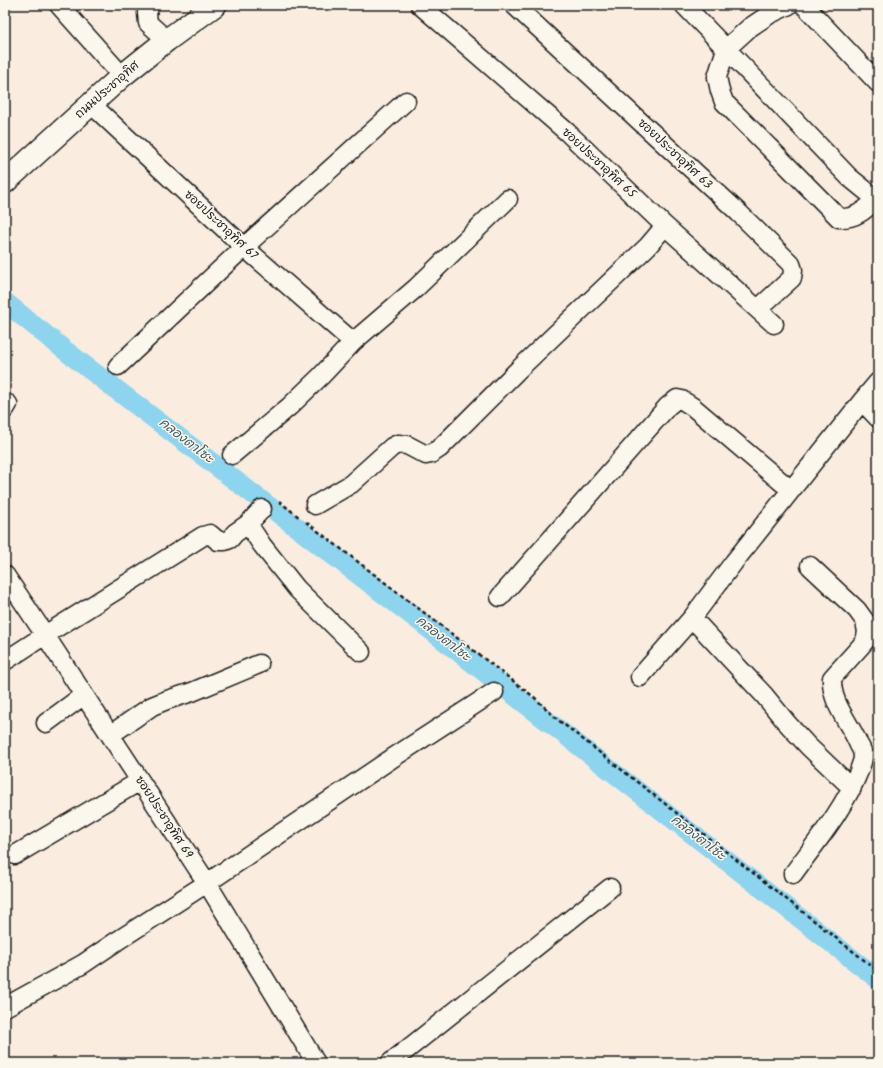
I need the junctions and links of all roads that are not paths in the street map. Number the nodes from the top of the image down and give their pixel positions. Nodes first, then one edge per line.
1 (59, 5) edge
2 (150, 5) edge
3 (215, 5) edge
4 (420, 5) edge
5 (514, 5) edge
6 (684, 5) edge
7 (788, 5) edge
8 (804, 5) edge
9 (167, 40) junction
10 (726, 49) junction
11 (122, 76) junction
12 (878, 83) edge
13 (406, 101) dead end
14 (91, 104) junction
15 (8, 174) edge
16 (877, 198) edge
17 (508, 199) dead end
18 (665, 226) junction
19 (244, 247) junction
20 (758, 309) junction
21 (774, 324) dead end
22 (353, 342) junction
23 (118, 366) dead end
24 (878, 382) edge
25 (862, 401) junction
26 (878, 418) edge
27 (232, 455) dead end
28 (791, 490) junction
29 (315, 504) dead end
30 (262, 509) dead end
31 (248, 524) junction
32 (810, 566) dead end
33 (5, 575) edge
34 (500, 597) dead end
35 (692, 618) junction
36 (45, 635) junction
37 (361, 652) dead end
38 (5, 662) edge
39 (259, 664) dead end
40 (640, 677) dead end
41 (494, 692) dead end
42 (84, 695) junction
43 (46, 723) dead end
44 (110, 735) junction
45 (140, 781) junction
46 (852, 788) junction
47 (15, 855) dead end
48 (793, 874) dead end
49 (207, 884) junction
50 (610, 888) dead end
51 (5, 1007) edge
52 (316, 1063) edge
53 (390, 1063) edge

1 - 11 street
2 - 9 street
3 - 9 main road, ถนนประชาอุทิศ
4 - 18 street, ซอยประชาอุทิศ 65
5 - 20 street, ซอยประชาอุทิศ 63
6 - 10 street
7 - 10 street
8 - 12 street
9 - 11 main road, ถนนประชาอุทิศ
10 - 16 street
10 - 16 street
11 - 14 main road, ถนนประชาอุทิศ
13 - 19 street
14 - 15 main road, ถนนประชาอุทิศ
14 - 19 street, ซอยประชาอุทิศ 67
17 - 22 street
18 - 20 street, ซอยประชาอุทิศ 65
18 - 29 street
19 - 22 street, ซอยประชาอุทิศ 67
19 - 23 street
20 - 21 street, ซอยประชาอุทิศ 65
22 - 27 street
24 - 25 street
25 - 26 street
25 - 28 street
28 - 34 street
28 - 35 street
30 - 31 street
31 - 36 street
31 - 37 street
32 - 46 street
33 - 36 street, ซอยประชาอุทิศ 69
35 - 40 street
35 - 46 street
36 - 38 street
36 - 42 street, ซอยประชาอุทิศ 69
39 - 44 street
41 - 49 street
42 - 43 street
42 - 44 street, ซอยประชาอุทิศ 69
44 - 45 street, ซอยประชาอุทิศ 69
45 - 47 street
45 - 49 street, ซอยประชาอุทิศ 69
46 - 48 street
49 - 51 street
49 - 52 street, ซอยประชาอุทิศ 69
50 - 53 street

